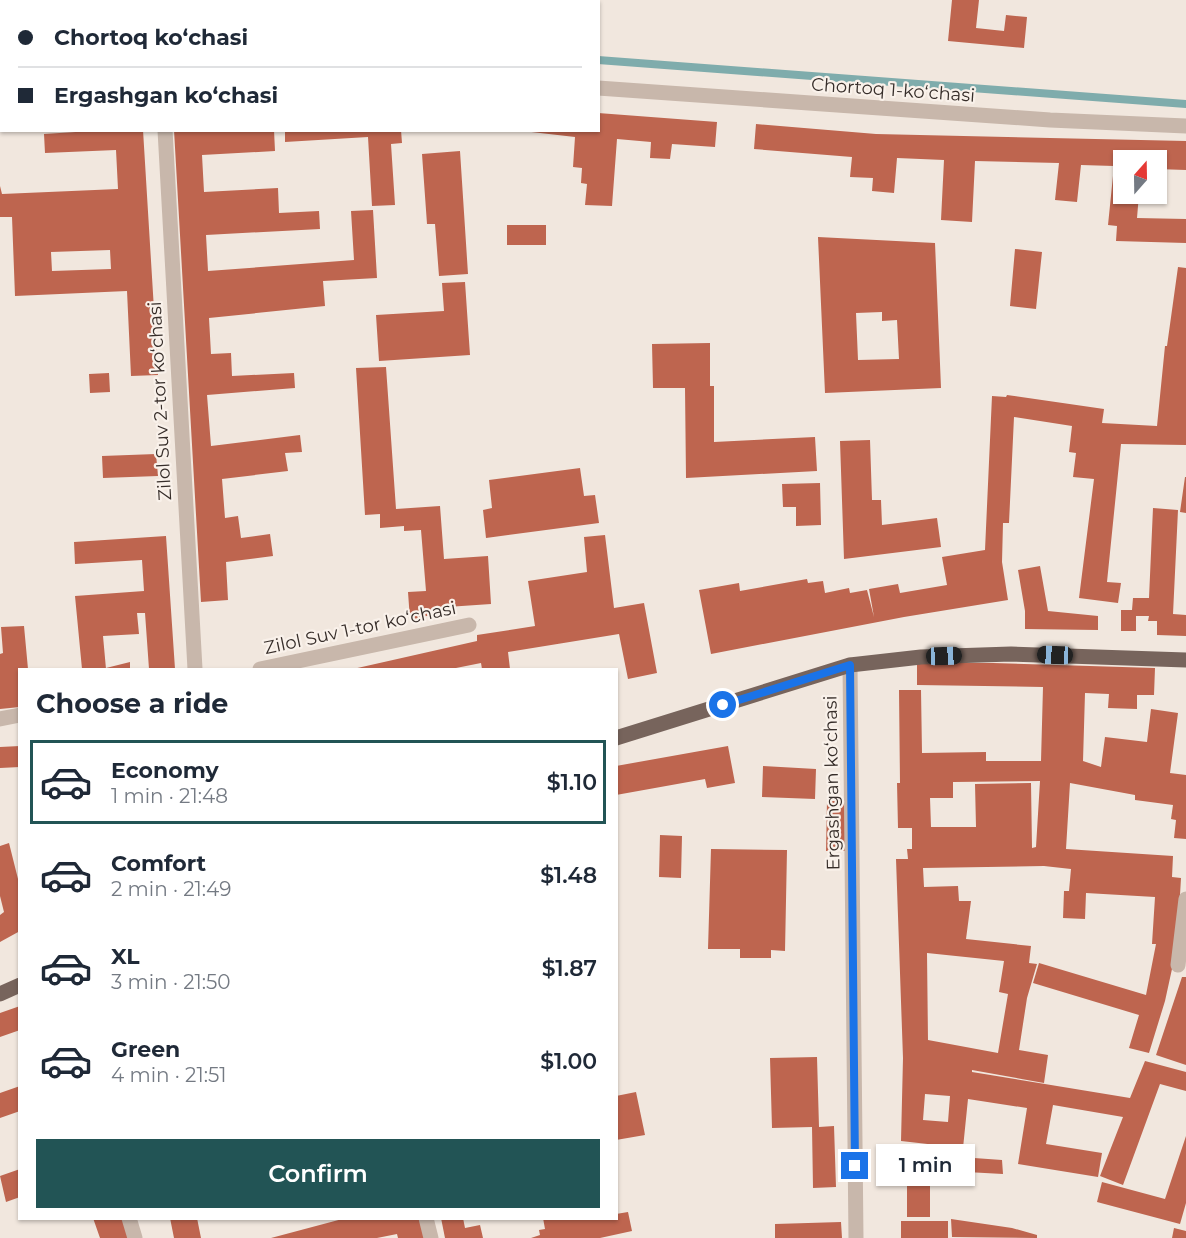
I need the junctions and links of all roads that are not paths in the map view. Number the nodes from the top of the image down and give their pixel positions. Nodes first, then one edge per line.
1 (600, 88) edge
2 (1186, 126) edge
3 (165, 132) edge
4 (469, 625) dead end
5 (1186, 660) edge
6 (850, 665) junction
7 (195, 668) edge
8 (265, 668) edge
9 (18, 715) edge
10 (0, 719) edge
11 (618, 737) edge
12 (1186, 898) edge
13 (1178, 965) dead end
14 (18, 986) edge
15 (0, 994) edge
16 (130, 1220) edge
17 (426, 1220) edge
18 (135, 1238) edge
19 (431, 1238) edge
20 (856, 1238) edge

1 - 2 street, Chortoq 1-koʻchasi
3 - 7 street, Zilol Suv 2-tor koʻchasi
4 - 8 street, Zilol Suv 1-tor koʻchasi
5 - 6 main road
6 - 11 main road
6 - 20 street, Ergashgan koʻchasi
9 - 10 street
12 - 13 street
14 - 15 main road
16 - 18 street
17 - 19 street

